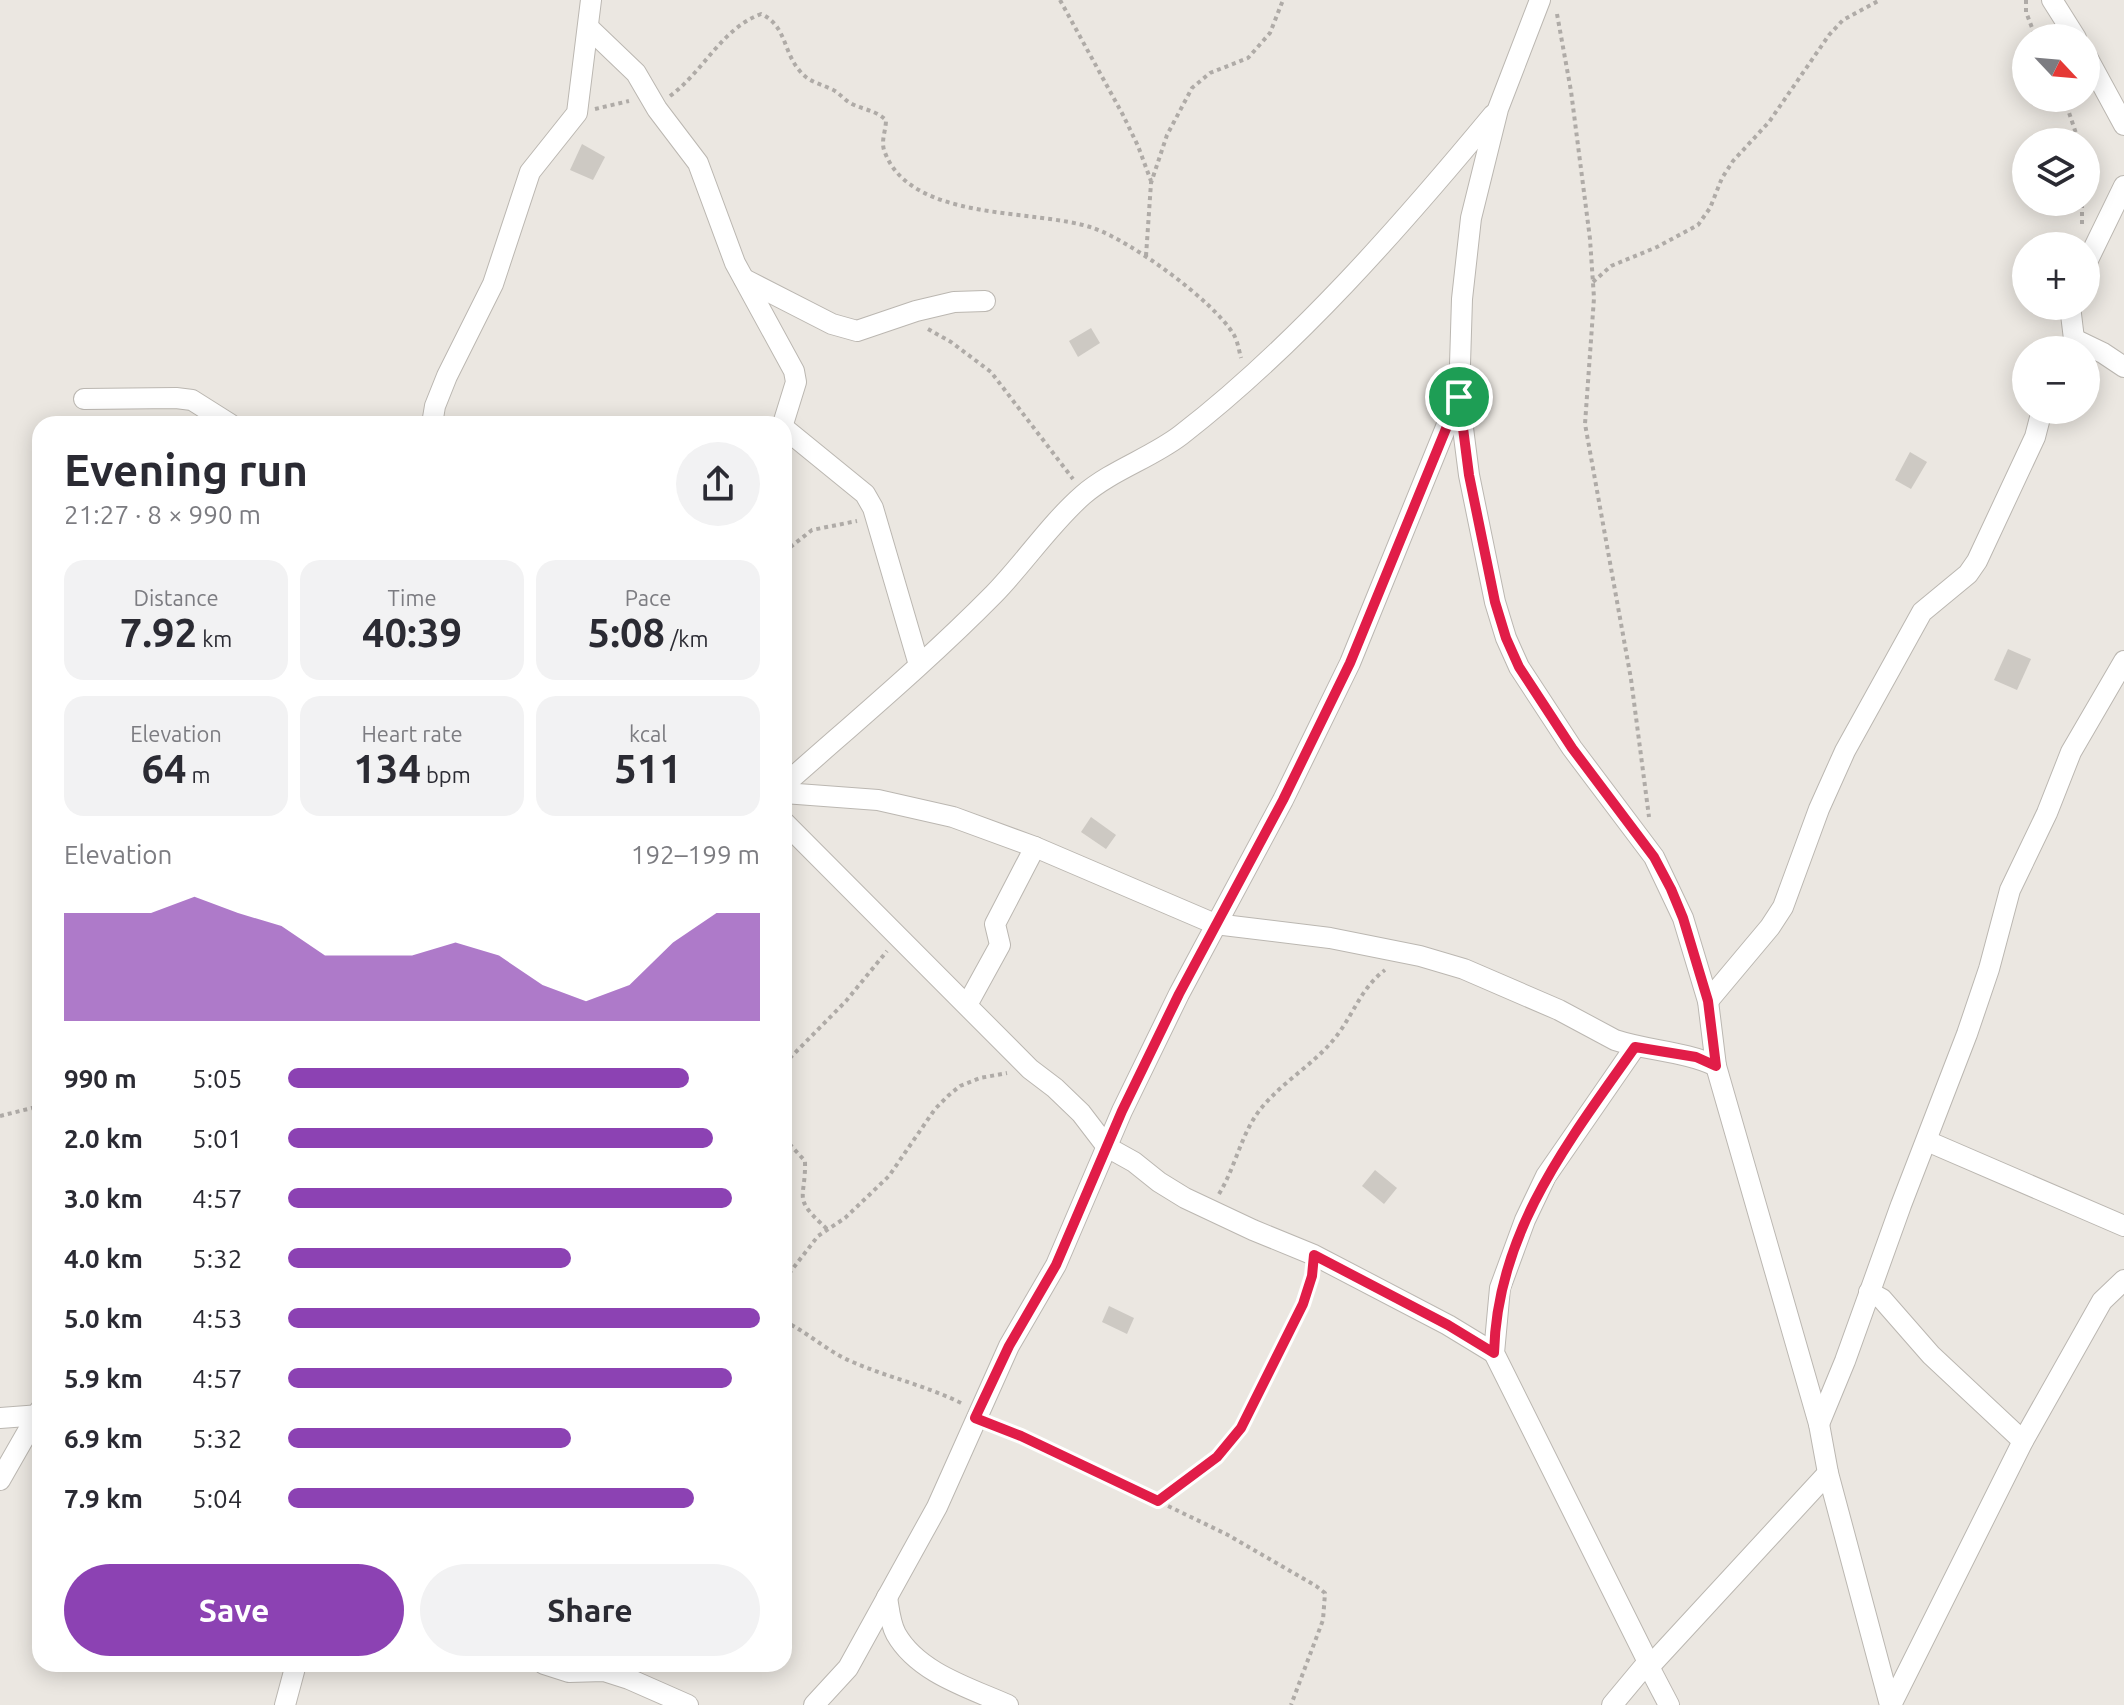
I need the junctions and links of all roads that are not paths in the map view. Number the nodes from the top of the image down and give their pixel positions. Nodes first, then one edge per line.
1 (591, 0) edge
2 (1540, 0) edge
3 (2052, 0) edge
4 (2067, 24) edge
5 (589, 28) junction
6 (2100, 81) edge
7 (1498, 109) junction
8 (2124, 125) edge
9 (2124, 186) edge
10 (2100, 235) edge
11 (744, 279) junction
12 (985, 301) dead end
13 (2100, 352) edge
14 (2124, 367) edge
15 (1459, 397) junction
16 (84, 399) dead end
17 (217, 416) edge
18 (433, 416) edge
19 (786, 416) edge
20 (2038, 424) edge
21 (792, 433) edge
22 (2124, 661) edge
23 (919, 665) junction
24 (792, 778) edge
25 (792, 794) edge
26 (792, 830) edge
27 (1035, 847) junction
28 (1215, 924) junction
29 (1708, 1001) junction
30 (967, 1005) junction
31 (1635, 1047) junction
32 (1716, 1066) junction
33 (1927, 1141) junction
34 (1107, 1147) junction
35 (2124, 1226) edge
36 (2124, 1280) edge
37 (1869, 1292) junction
38 (1494, 1353) junction
39 (32, 1415) edge
40 (0, 1418) edge
41 (1819, 1424) junction
42 (32, 1426) edge
43 (2023, 1441) junction
44 (1828, 1473) junction
45 (0, 1480) edge
46 (887, 1597) junction
47 (1648, 1664) junction
48 (294, 1672) edge
49 (607, 1672) edge
50 (285, 1705) edge
51 (688, 1705) edge
52 (814, 1705) edge
53 (1008, 1705) edge
54 (1612, 1705) edge
55 (1669, 1705) edge
56 (1890, 1705) edge

1 - 5 street
2 - 7 street
3 - 4 street
5 - 11 street
5 - 18 street
6 - 8 street
7 - 15 street
7 - 23 street
9 - 10 street
11 - 12 street
11 - 19 street
13 - 14 street
15 - 28 street
15 - 29 street
16 - 17 street
20 - 29 street
21 - 23 street
22 - 33 street
23 - 24 street
25 - 27 street
26 - 30 street
27 - 28 street
27 - 30 street
28 - 31 street
28 - 34 street
29 - 32 street
30 - 34 street
31 - 32 street
31 - 38 street
32 - 41 street
33 - 35 street
33 - 37 street
34 - 38 street
34 - 46 street
36 - 43 street
37 - 41 street
37 - 43 street
38 - 47 street
39 - 40 street
41 - 44 street
42 - 45 street
43 - 56 street
44 - 47 street
44 - 56 street
46 - 52 street
46 - 53 street
47 - 54 street
47 - 55 street
48 - 50 street
49 - 51 street

